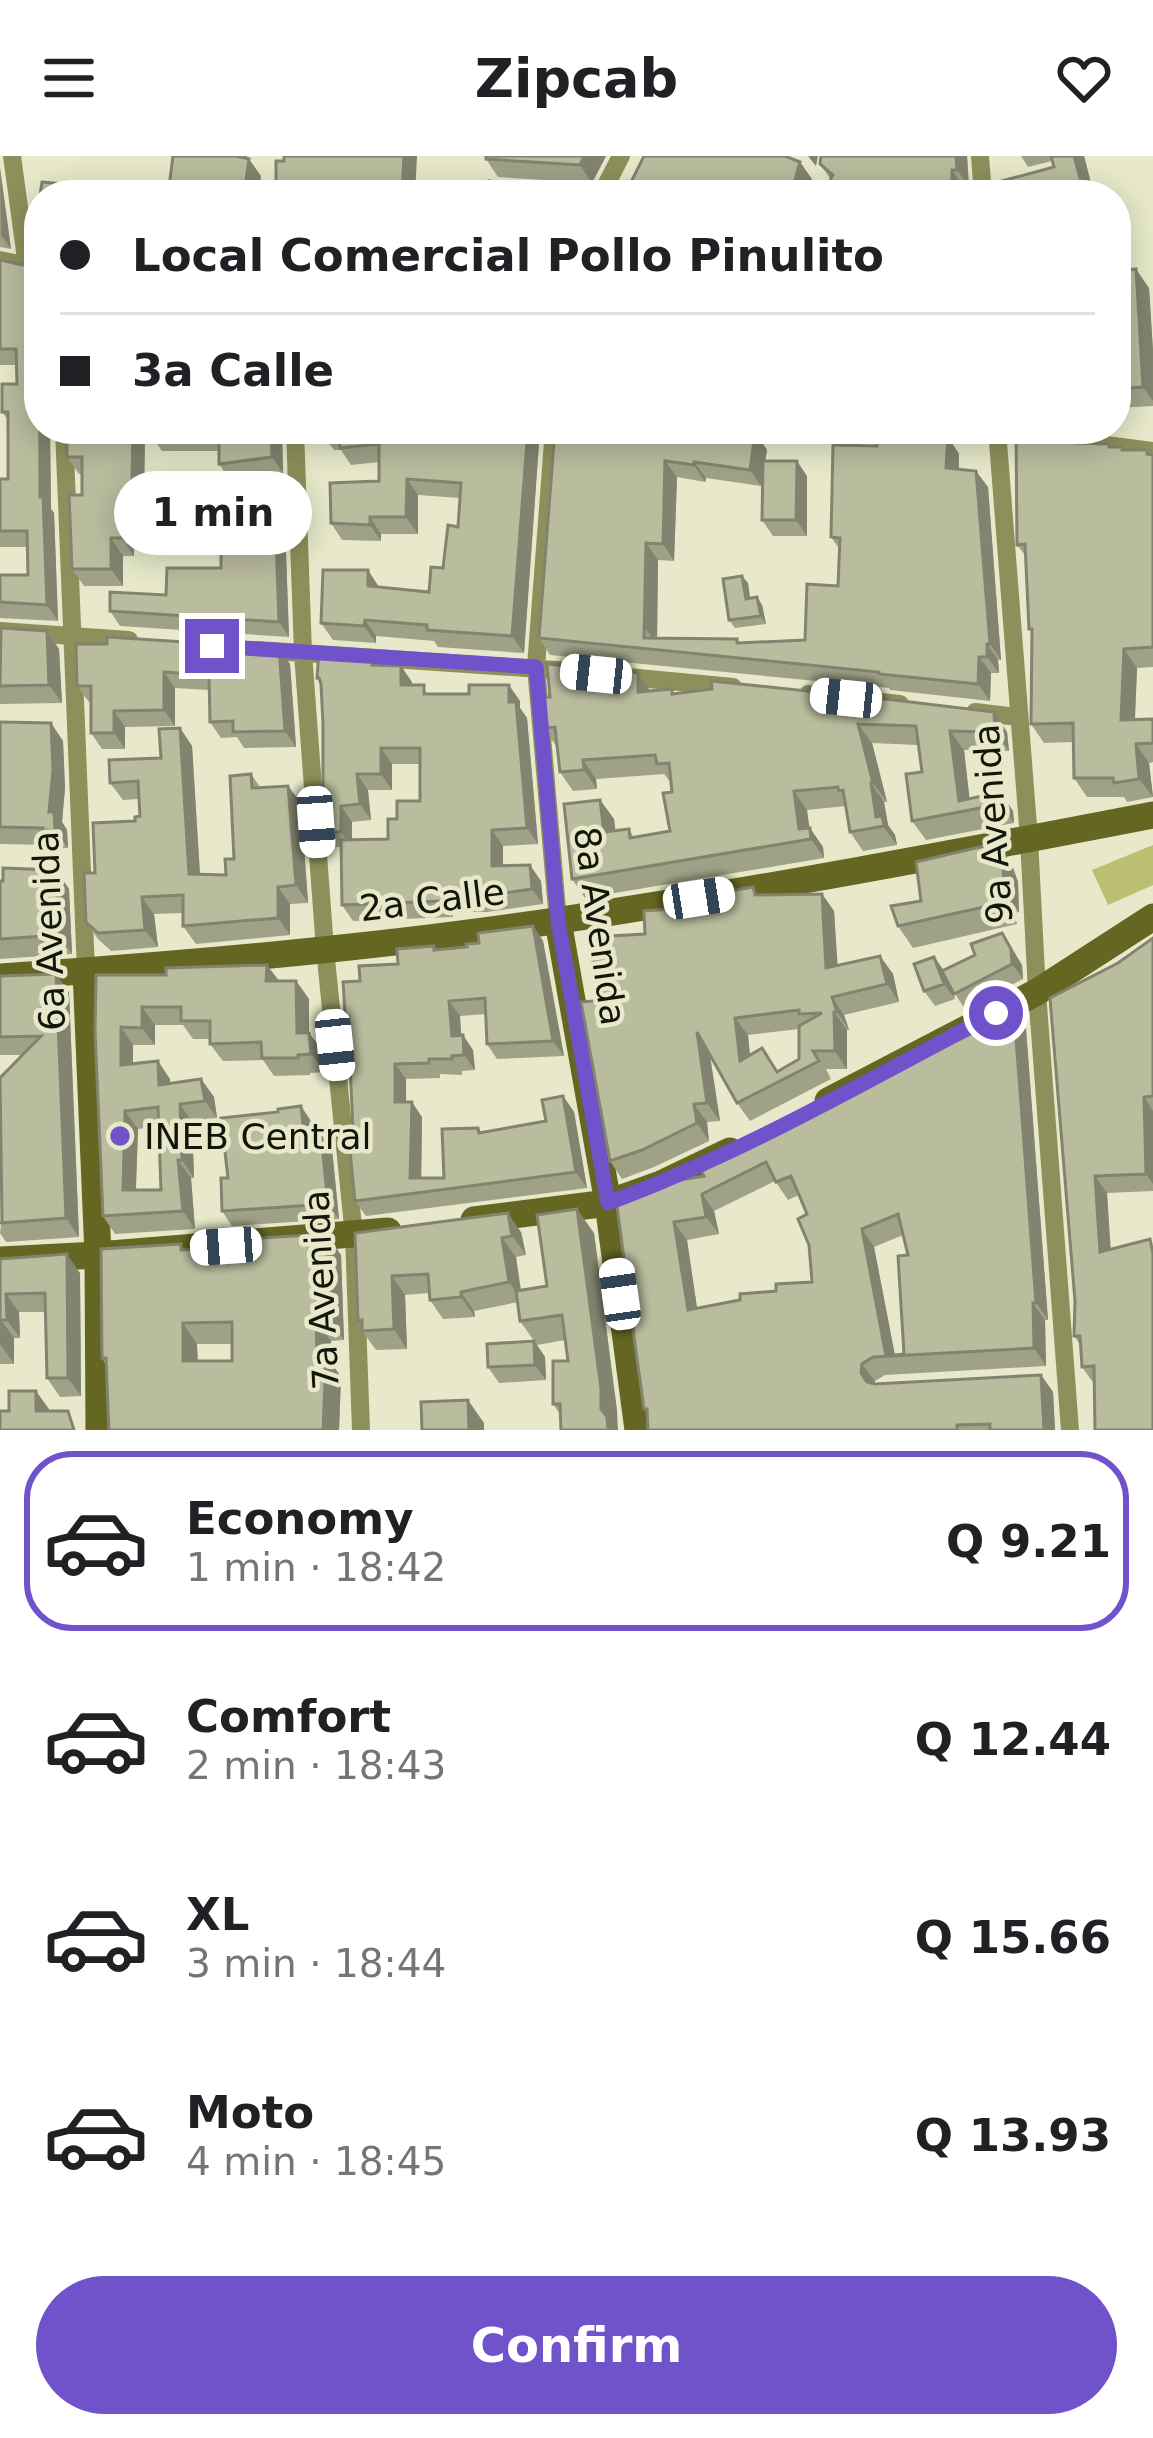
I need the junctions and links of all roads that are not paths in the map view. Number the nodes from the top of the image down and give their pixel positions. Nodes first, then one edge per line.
1 (12, 156) edge
2 (24, 219) edge
3 (65, 444) edge
4 (296, 444) edge
5 (553, 444) edge
6 (993, 444) edge
7 (1099, 444) edge
8 (1153, 451) edge
9 (0, 631) edge
10 (74, 637) junction
11 (143, 641) edge
12 (235, 648) edge
13 (303, 653) junction
14 (536, 667) junction
15 (760, 689) edge
16 (783, 692) edge
17 (924, 707) edge
18 (947, 710) edge
19 (1018, 717) junction
20 (1153, 814) edge
21 (1029, 838) junction
22 (1153, 917) edge
23 (558, 921) junction
24 (325, 950) junction
25 (86, 971) junction
26 (0, 977) edge
27 (1037, 992) junction
28 (809, 1111) edge
29 (749, 1142) edge
30 (608, 1203) junction
31 (354, 1236) junction
32 (98, 1255) junction
33 (0, 1260) edge
34 (99, 1430) edge
35 (361, 1430) edge
36 (638, 1430) edge
37 (1070, 1430) edge

1 - 2 street
3 - 10 street, 6a Avenida
4 - 13 street, 7a Avenida
5 - 14 street, 8a Avenida
6 - 19 street, 9a Avenida
7 - 8 street
9 - 10 street
10 - 11 street
10 - 25 street, 6a Avenida
12 - 13 street
13 - 14 street
13 - 24 street, 7a Avenida
14 - 15 street
14 - 23 street, 8a Avenida
16 - 17 street
18 - 19 street
19 - 21 street, 9a Avenida
20 - 21 main road, 2a Calle
21 - 23 main road, 2a Calle
21 - 27 street, 9a Avenida
22 - 27 main road
23 - 24 main road, 2a Calle
23 - 30 main road, 8a Avenida
24 - 25 main road, 2a Calle
24 - 31 street, 7a Avenida
25 - 26 main road, 2a Calle
25 - 32 main road, 6a Avenida
27 - 28 main road
27 - 37 street, 9a Avenida
29 - 30 main road
30 - 31 main road
30 - 36 main road, 8a Avenida
31 - 32 main road
31 - 35 street, 7a Avenida
32 - 33 main road
32 - 34 main road, 6a Avenida

